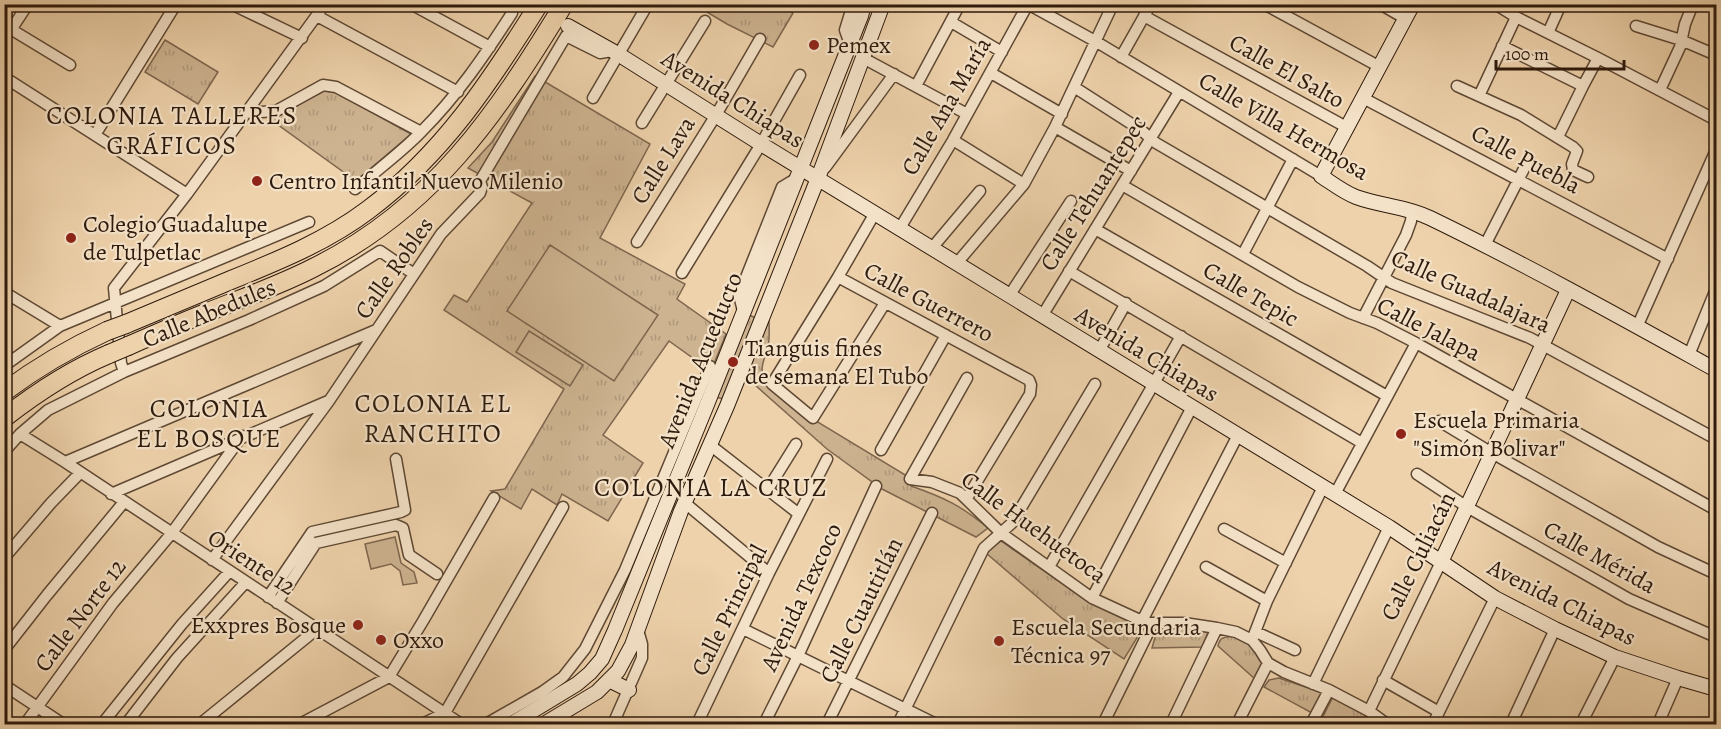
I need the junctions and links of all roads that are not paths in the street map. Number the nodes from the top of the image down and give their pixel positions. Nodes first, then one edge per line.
1 (27, 4) edge
2 (176, 4) edge
3 (231, 4) edge
4 (325, 4) edge
5 (411, 4) edge
6 (511, 4) edge
7 (538, 4) edge
8 (564, 4) edge
9 (648, 4) edge
10 (853, 4) edge
11 (864, 4) edge
12 (883, 4) edge
13 (960, 4) edge
14 (1028, 4) edge
15 (1113, 4) edge
16 (1150, 4) edge
17 (1264, 4) edge
18 (1380, 4) edge
19 (1413, 4) edge
20 (1561, 4) edge
21 (1693, 4) edge
22 (1496, 5) edge
23 (318, 16) junction
24 (1144, 16) junction
25 (1406, 19) junction
26 (1515, 20) junction
27 (705, 21) dead end
28 (951, 22) junction
29 (568, 26) dead end
30 (1636, 26) dead end
31 (8, 28) edge
32 (1548, 33) junction
33 (302, 38) junction
34 (760, 39) dead end
35 (1681, 40) junction
36 (1095, 41) junction
37 (850, 44) junction
38 (1502, 46) junction
39 (490, 47) junction
40 (1002, 52) junction
41 (615, 53) junction
42 (1716, 55) edge
43 (1121, 57) junction
44 (863, 58) junction
45 (1598, 58) junction
46 (70, 65) dead end
47 (1380, 67) junction
48 (991, 73) junction
49 (894, 74) junction
50 (800, 75) dead end
51 (4, 77) edge
52 (666, 84) junction
53 (916, 86) junction
54 (1457, 86) dead end
55 (1583, 86) junction
56 (1074, 87) junction
57 (1660, 90) junction
58 (458, 92) junction
59 (1179, 92) junction
60 (1479, 96) junction
61 (593, 98) dead end
62 (1363, 98) junction
63 (245, 113) junction
64 (967, 114) junction
65 (1062, 114) junction
66 (716, 115) junction
67 (1716, 120) edge
68 (642, 123) dead end
69 (1055, 127) junction
70 (1347, 128) junction
71 (422, 132) junction
72 (95, 135) junction
73 (1558, 137) junction
74 (1151, 138) junction
75 (953, 141) junction
76 (761, 144) junction
77 (1716, 150) edge
78 (1293, 159) junction
79 (1529, 159) dead end
80 (1131, 171) junction
81 (799, 173) junction
82 (1706, 173) junction
83 (1321, 176) junction
84 (1588, 177) dead end
85 (818, 178) junction
86 (1716, 178) edge
87 (1520, 180) junction
88 (1024, 184) junction
89 (1122, 185) junction
90 (355, 189) dead end
91 (980, 191) dead end
92 (187, 194) junction
93 (1071, 201) dead end
94 (1268, 209) junction
95 (1412, 210) junction
96 (875, 213) junction
97 (309, 222) dead end
98 (900, 228) junction
99 (1095, 229) junction
100 (637, 242) dead end
101 (1485, 245) junction
102 (932, 248) junction
103 (1243, 254) junction
104 (1668, 259) junction
105 (957, 263) junction
106 (1069, 271) junction
107 (682, 273) dead end
108 (414, 274) junction
109 (838, 277) junction
110 (1383, 278) junction
111 (1716, 289) edge
112 (1568, 290) junction
113 (4, 292) edge
114 (1009, 296) junction
115 (115, 303) junction
116 (885, 303) junction
117 (1126, 303) junction
118 (1042, 316) junction
119 (1363, 318) junction
120 (60, 326) junction
121 (1637, 327) junction
122 (376, 330) junction
123 (946, 334) junction
124 (1181, 336) junction
125 (1416, 343) junction
126 (1543, 345) junction
127 (1100, 351) junction
128 (1689, 355) junction
129 (5, 365) edge
130 (710, 366) dead end
131 (1716, 370) edge
132 (124, 372) junction
133 (967, 378) dead end
134 (1153, 383) junction
135 (1095, 384) dead end
136 (4, 392) edge
137 (1387, 396) junction
138 (1518, 399) junction
139 (329, 400) junction
140 (1192, 407) junction
141 (4, 418) edge
142 (1439, 421) dead end
143 (20, 434) junction
144 (1238, 435) junction
145 (242, 436) junction
146 (1716, 439) edge
147 (1362, 443) junction
148 (796, 444) dead end
149 (710, 445) junction
150 (880, 450) dead end
151 (4, 452) edge
152 (1492, 453) junction
153 (396, 459) dead end
154 (826, 459) dead end
155 (65, 462) junction
156 (80, 473) junction
157 (1417, 474) dead end
158 (876, 486) dead end
159 (768, 489) junction
160 (1329, 491) junction
161 (111, 494) junction
162 (494, 498) dead end
163 (967, 498) junction
164 (124, 502) junction
165 (685, 504) junction
166 (563, 507) dead end
167 (1467, 507) junction
168 (1716, 510) edge
169 (932, 513) dead end
170 (799, 514) junction
171 (395, 519) junction
172 (1389, 527) junction
173 (1224, 529) dead end
174 (1000, 533) junction
175 (171, 534) junction
176 (4, 558) edge
177 (212, 560) junction
178 (1441, 562) junction
179 (1286, 563) junction
180 (1049, 567) junction
181 (1206, 567) dead end
182 (229, 572) junction
183 (769, 573) junction
184 (437, 574) dead end
185 (1716, 574) edge
186 (246, 582) junction
187 (1092, 598) junction
188 (1495, 598) junction
189 (272, 600) junction
190 (1267, 601) junction
191 (1148, 622) junction
192 (1217, 628) junction
193 (317, 629) junction
194 (743, 629) junction
195 (1555, 629) junction
196 (638, 630) junction
197 (1254, 636) junction
198 (1716, 638) edge
199 (4, 650) edge
200 (1295, 651) dead end
201 (798, 656) junction
202 (1615, 657) junction
203 (1268, 663) junction
204 (389, 677) junction
205 (1678, 678) junction
206 (609, 680) junction
207 (1383, 680) junction
208 (848, 681) junction
209 (1313, 684) junction
210 (4, 685) edge
211 (1716, 686) edge
212 (629, 690) junction
213 (1329, 690) junction
214 (37, 707) junction
215 (906, 709) junction
216 (1369, 711) junction
217 (1439, 712) junction
218 (445, 713) junction
219 (25, 724) edge
220 (63, 724) edge
221 (102, 724) edge
222 (126, 724) edge
223 (200, 724) edge
224 (300, 724) edge
225 (422, 724) edge
226 (461, 724) edge
227 (486, 724) edge
228 (511, 724) edge
229 (544, 724) edge
230 (613, 724) edge
231 (697, 724) edge
232 (764, 724) edge
233 (827, 724) edge
234 (898, 724) edge
235 (936, 724) edge
236 (1103, 724) edge
237 (1171, 724) edge
238 (1237, 724) edge
239 (1311, 724) edge
240 (1387, 724) edge
241 (1433, 724) edge
242 (1511, 724) edge
243 (1581, 724) edge
244 (1658, 724) edge

1 - 31 street
2 - 72 street
3 - 33 street
4 - 23 street
5 - 39 street
6 - 39 street
7 - 136 highway, bridge
8 - 141 highway, bridge
9 - 41 street
10 - 37 street
11 - 37 street, Avenida Acueducto
12 - 44 street, Avenida Acueducto
13 - 28 street
14 - 36 street, Calle Villa Hermosa
14 - 40 street, Calle Ana María
15 - 36 street
16 - 24 street
17 - 47 street
18 - 25 street
19 - 25 street
20 - 32 street
21 - 35 street
22 - 26 street
23 - 33 street
23 - 58 street
24 - 43 street
24 - 70 street, Calle El Salto
25 - 47 street
26 - 32 street
26 - 38 street
27 - 52 street
28 - 40 street
28 - 53 street
29 - 41 street, Avenida Chiapas
30 - 35 street
31 - 46 street
32 - 45 street
33 - 63 street
34 - 66 street, Calle Lava
35 - 42 street
35 - 57 street
36 - 43 street, Calle Villa Hermosa
36 - 56 street
37 - 81 street, Avenida Acueducto
38 - 55 street
38 - 60 street
39 - 58 street
40 - 48 street, Calle Ana María
41 - 52 street, Avenida Chiapas
41 - 61 street
41 - 108 street, Calle Robles
43 - 59 street, Calle Villa Hermosa
44 - 49 street
44 - 85 street, Avenida Acueducto
45 - 55 street
45 - 57 street
47 - 62 street
48 - 64 street, Calle Ana María
48 - 65 street
49 - 53 street
49 - 85 street
50 - 76 street
51 - 72 street
52 - 66 street, Avenida Chiapas
52 - 68 street
53 - 64 street
54 - 60 street
55 - 73 street
56 - 65 street
56 - 74 street, Calle Guadalajara
57 - 67 street
58 - 71 street
59 - 74 street, Calle Tehuantepec
59 - 78 street, Calle Villa Hermosa
60 - 73 street
62 - 70 street
62 - 87 street, Calle Puebla
63 - 71 street
63 - 92 street
64 - 75 street, Calle Ana María
65 - 69 street
66 - 76 street, Avenida Chiapas
66 - 100 street, Calle Lava
69 - 80 street
69 - 88 street
70 - 83 street
71 - 90 street
72 - 92 street
73 - 84 street
74 - 80 street, Calle Tehuantepec
74 - 94 street, Calle Guadalajara
75 - 88 street
75 - 98 street, Calle Ana María
76 - 81 street, Avenida Chiapas
76 - 107 street
77 - 82 street
78 - 83 street, Calle Villa Hermosa
78 - 94 street
79 - 87 street
80 - 89 street, Calle Tehuantepec
81 - 85 street, Avenida Chiapas
81 - 228 street, Avenida Acueducto
82 - 86 street
82 - 104 street
83 - 95 street, Calle Villa Hermosa
85 - 96 street, Avenida Chiapas
85 - 149 street, Avenida Acueducto
87 - 101 street
87 - 104 street, Calle Puebla
88 - 105 street
89 - 99 street, Calle Tehuantepec
89 - 103 street, Calle Jalapa
91 - 102 street
92 - 115 street
93 - 114 street
94 - 103 street
94 - 110 street, Calle Guadalajara
95 - 101 street, Calle Villa Hermosa
95 - 110 street
96 - 98 street, Avenida Chiapas
96 - 109 street, Calle Guerrero
97 - 115 street
98 - 102 street, Avenida Chiapas
99 - 106 street, Calle Tehuantepec
99 - 137 street, Calle Tepic
101 - 112 street, Calle Villa Hermosa
102 - 105 street, Avenida Chiapas
103 - 119 street, Calle Jalapa
104 - 121 street
105 - 114 street, Avenida Chiapas
106 - 117 street
106 - 118 street, Calle Tehuantepec
108 - 122 street, Calle Robles
108 - 132 street, Calle Abedules
109 - 116 street, Calle Guerrero
109 - 116 street
110 - 119 street
110 - 126 street, Calle Guadalajara
111 - 128 street
112 - 121 street, Calle Villa Hermosa
112 - 126 street, Calle Culiacán
113 - 120 street
114 - 118 street, Avenida Chiapas
115 - 120 street
115 - 132 street
116 - 123 street, Calle Guerrero
117 - 124 street
117 - 127 street
118 - 127 street, Avenida Chiapas
119 - 125 street, Calle Jalapa
120 - 129 street
121 - 128 street, Calle Villa Hermosa
122 - 139 street, Calle Robles
122 - 155 street
123 - 150 street
123 - 163 street, Calle Guerrero
124 - 134 street
124 - 147 street
125 - 137 street
125 - 138 street, Calle Jalapa
126 - 138 street, Calle Culiacán
126 - 146 street, Calle Guadalajara
127 - 134 street, Avenida Chiapas
128 - 131 street, Calle Villa Hermosa
130 - 227 street, Avenida Acueducto
132 - 143 street, Calle Abedules
133 - 163 street, Calle Huehuetoca
134 - 140 street, Avenida Chiapas
134 - 180 street
135 - 174 street
137 - 147 street
138 - 152 street, Calle Culiacán
138 - 168 street, Calle Jalapa
139 - 145 street
139 - 177 street, Calle Robles
140 - 144 street, Avenida Chiapas
140 - 187 street
142 - 152 street
143 - 151 street, Calle Abedules
143 - 155 street, Oriente 12
144 - 160 street, Avenida Chiapas
144 - 191 street
145 - 161 street
145 - 175 street, Calle Norte 12
147 - 160 street
148 - 159 street
149 - 159 street
149 - 165 street, Avenida Acueducto
152 - 167 street, Calle Culiacán
152 - 185 street
153 - 171 street
154 - 170 street, Calle Principal
155 - 156 street, Oriente 12
156 - 161 street, Oriente 12
156 - 176 street
157 - 167 street, Calle Mérida
158 - 201 street, Avenida Texcoco
159 - 170 street
160 - 172 street, Avenida Chiapas
160 - 179 street
161 - 164 street, Oriente 12
162 - 204 street
163 - 174 street, Calle Huehuetoca
164 - 175 street, Oriente 12
164 - 199 street
165 - 183 street
165 - 196 street, Avenida Acueducto
166 - 218 street
167 - 178 street, Calle Culiacán
167 - 198 street, Calle Mérida
169 - 208 street, Calle Cuautitlán
170 - 183 street, Calle Principal
171 - 184 street
171 - 189 street
172 - 178 street, Avenida Chiapas
172 - 209 street
173 - 179 street
174 - 180 street, Calle Huehuetoca
174 - 215 street
175 - 177 street, Oriente 12
175 - 214 street, Calle Norte 12
177 - 182 street, Oriente 12
178 - 188 street, Avenida Chiapas
178 - 207 street, Calle Culiacán
179 - 190 street
180 - 187 street, Calle Huehuetoca
181 - 190 street
182 - 186 street, Oriente 12
182 - 221 street
183 - 194 street, Calle Principal
186 - 189 street, Oriente 12
186 - 222 street
187 - 191 street, Calle Huehuetoca
188 - 195 street, Avenida Chiapas
188 - 217 street
189 - 193 street, Oriente 12
190 - 197 street
191 - 192 street, Calle Huehuetoca
191 - 236 street
192 - 197 street, Calle Huehuetoca
192 - 237 street
193 - 204 street, Oriente 12
193 - 223 street
194 - 201 street
194 - 231 street, Calle Principal
195 - 202 street, Avenida Chiapas
195 - 242 street
196 - 206 street, Avenida Acueducto
196 - 212 street
197 - 200 street, Calle Huehuetoca
197 - 203 street
201 - 208 street
201 - 232 street, Avenida Texcoco
202 - 205 street, Avenida Chiapas
202 - 243 street
203 - 209 street
203 - 238 street
204 - 218 street, Oriente 12
204 - 224 street
205 - 211 street, Avenida Chiapas
205 - 244 street
206 - 212 street
206 - 229 street, Avenida Acueducto
207 - 216 street, Calle Culiacán
207 - 217 street
208 - 215 street
208 - 233 street, Calle Cuautitlán
209 - 213 street
210 - 214 street
212 - 230 street
213 - 216 street
213 - 239 street
214 - 219 street, Calle Norte 12
214 - 220 street
215 - 234 street
215 - 235 street
216 - 240 street
217 - 241 street
218 - 225 street
218 - 226 street, Oriente 12

